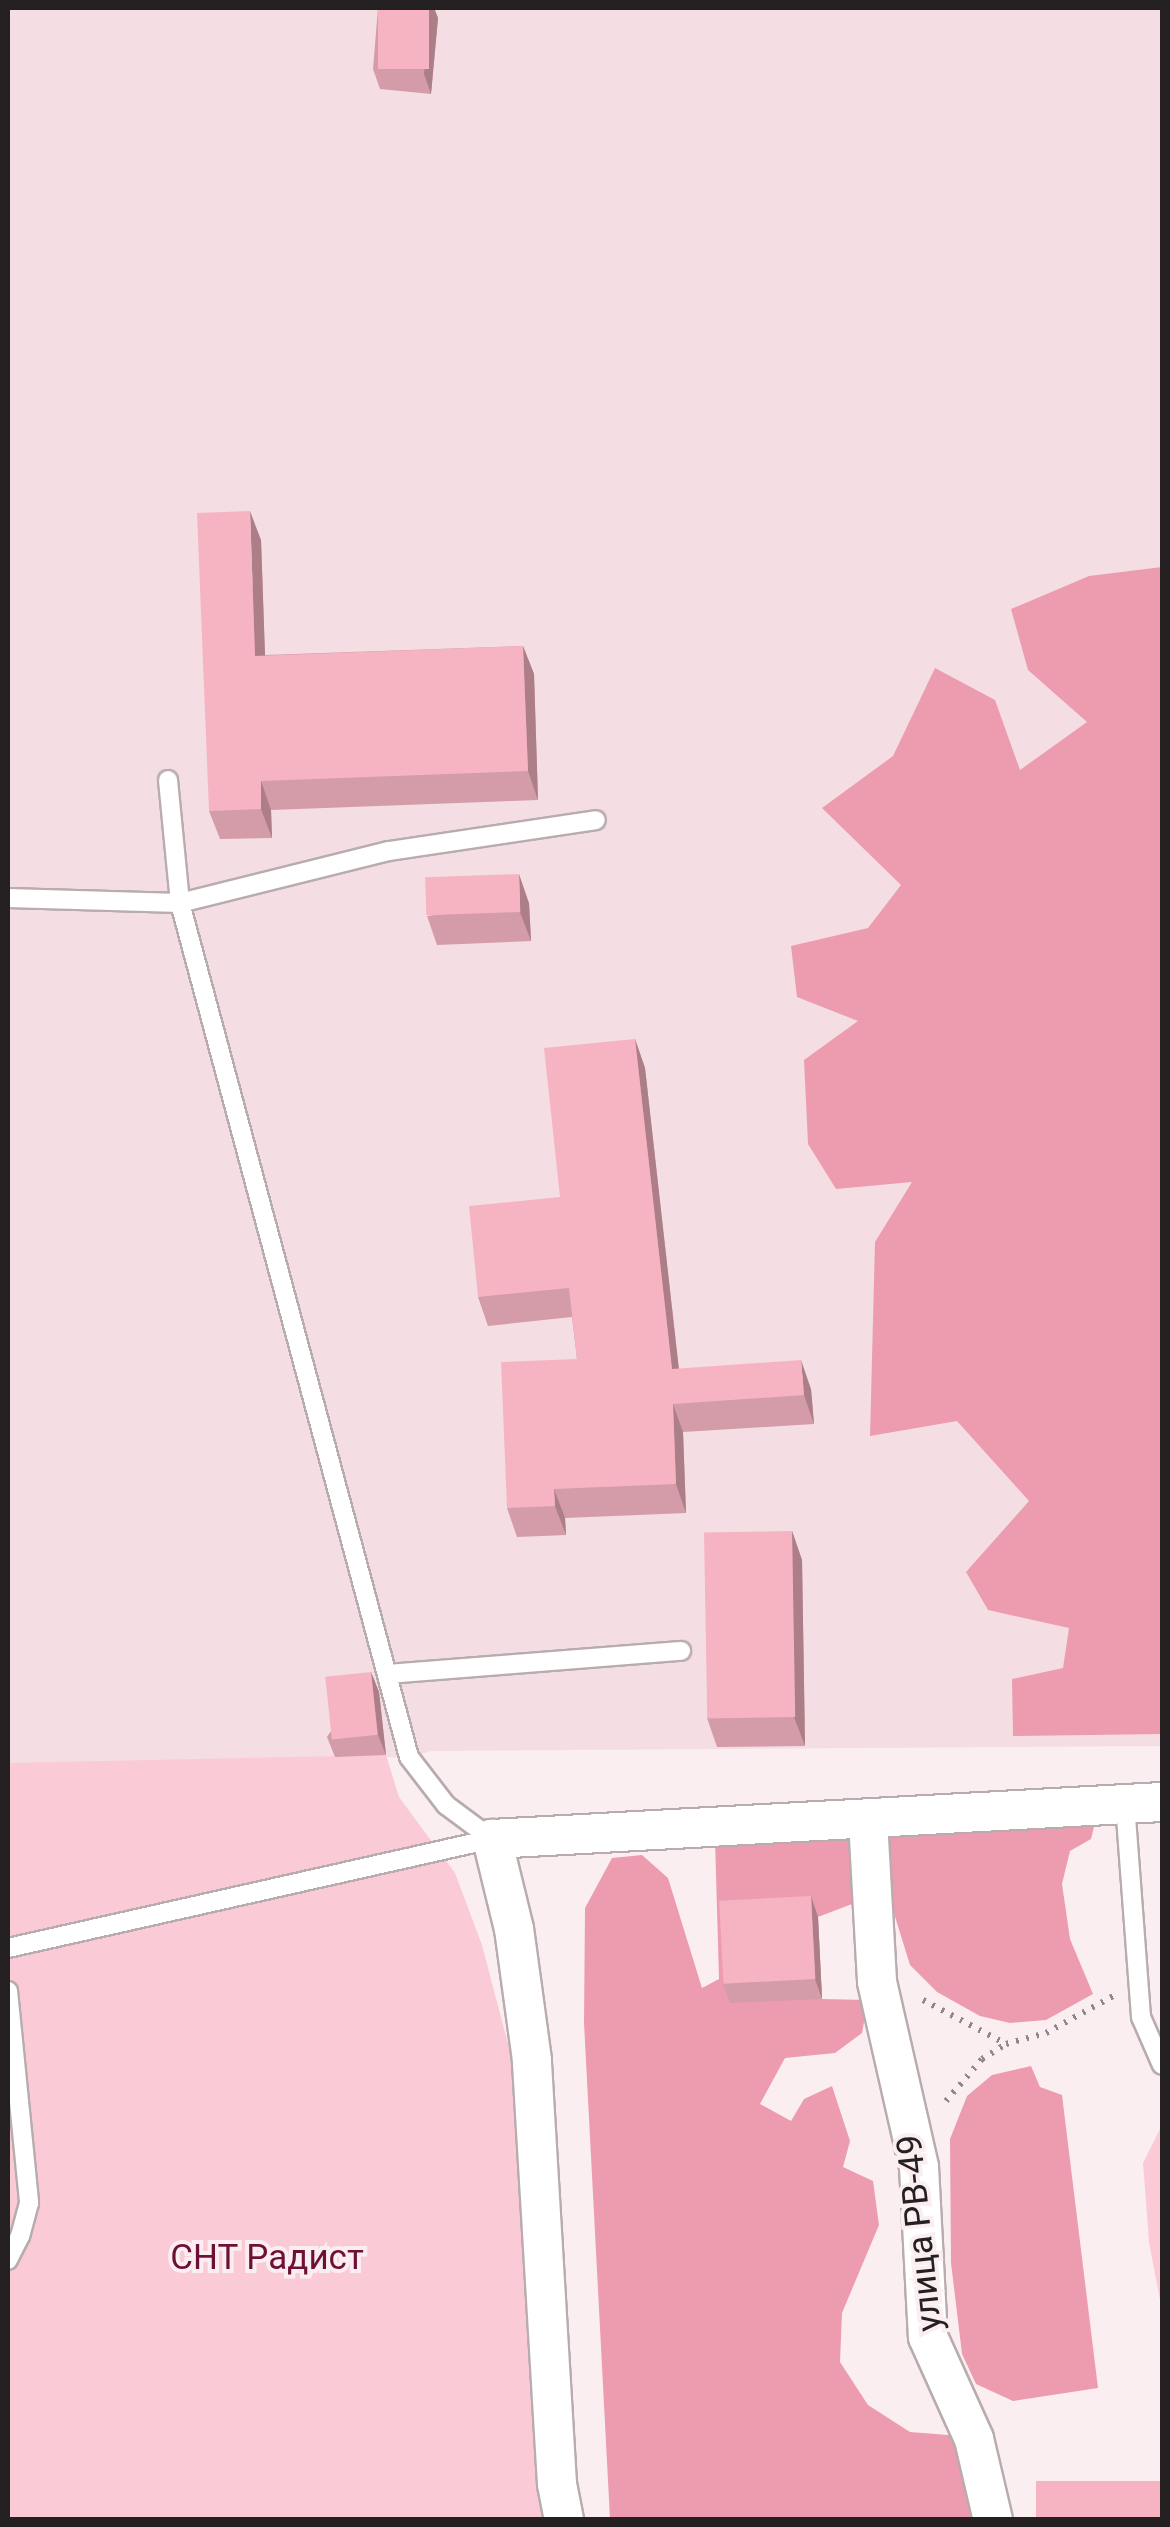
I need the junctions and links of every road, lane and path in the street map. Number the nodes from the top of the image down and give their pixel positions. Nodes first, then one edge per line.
1 (168, 780) dead end
2 (596, 820) dead end
3 (8, 898) edge
4 (180, 903) junction
5 (680, 1651) dead end
6 (388, 1674) junction
7 (1162, 1802) edge
8 (1125, 1804) junction
9 (868, 1820) junction
10 (492, 1840) junction
11 (8, 1948) edge
12 (1138, 1989) junction
13 (8, 1991) edge
14 (917, 1994) dead end
15 (1006, 2044) junction
16 (1162, 2065) edge
17 (918, 2167) junction
18 (8, 2260) edge
19 (564, 2520) edge
20 (992, 2520) edge

1 - 4 lane
2 - 4 lane
3 - 4 lane
4 - 6 lane
5 - 6 lane
6 - 10 lane
7 - 8 street
8 - 9 street
8 - 12 lane
9 - 10 street
9 - 17 street, улица РВ-49
10 - 11 lane
10 - 19 street
12 - 15 path
12 - 16 lane
13 - 18 lane
14 - 15 path
15 - 17 path
17 - 20 street, улица РВ-49

